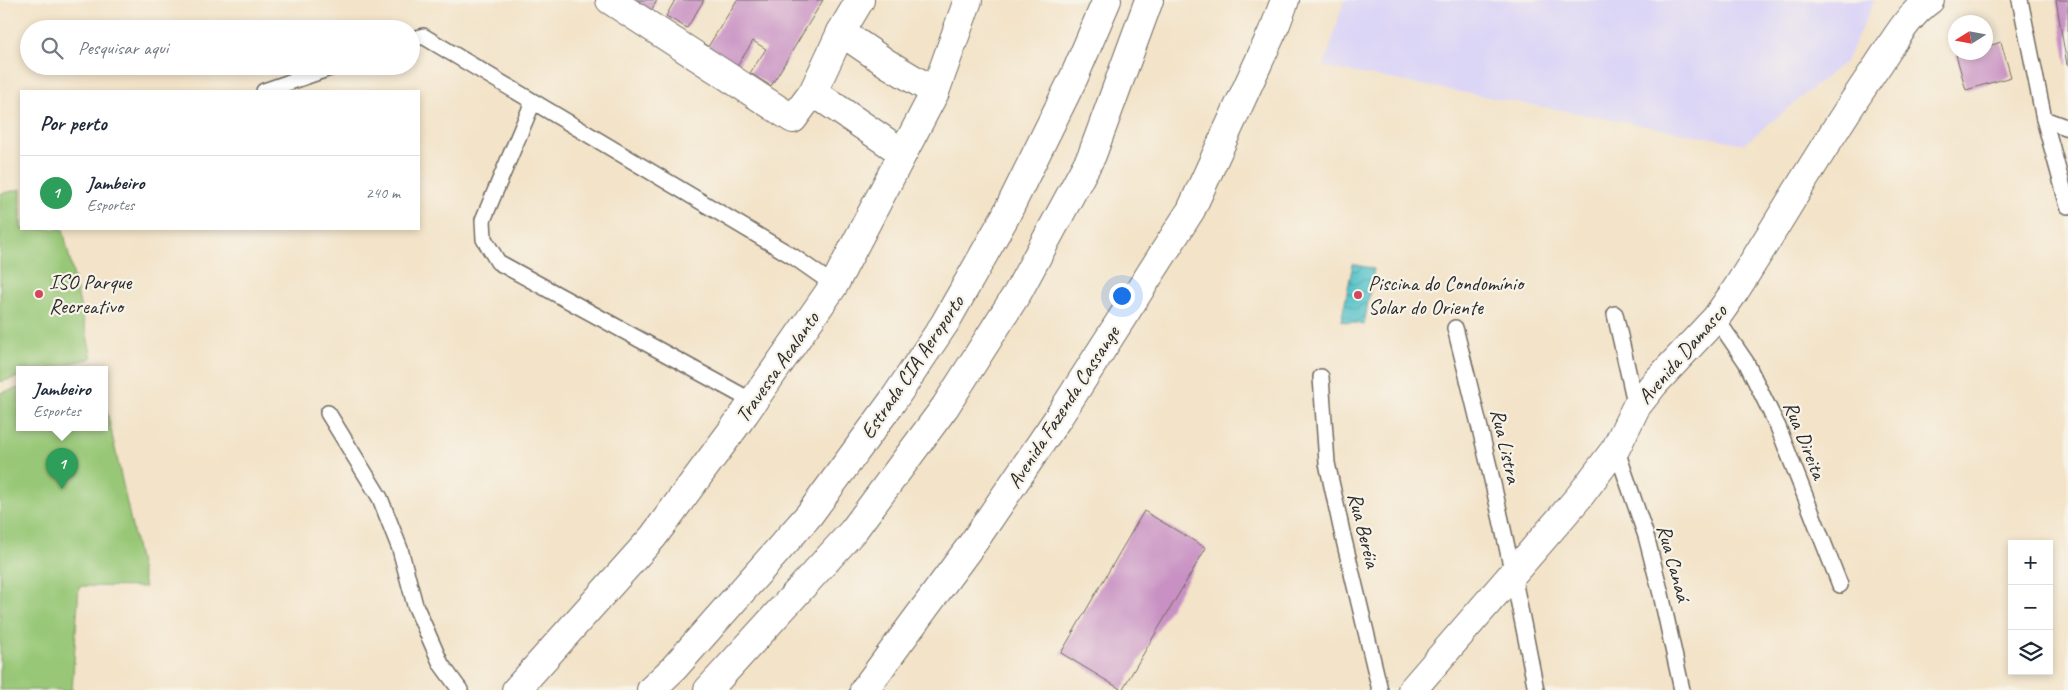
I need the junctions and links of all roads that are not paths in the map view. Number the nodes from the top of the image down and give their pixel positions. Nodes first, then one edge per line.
1 (610, 0) edge
2 (860, 0) edge
3 (968, 0) edge
4 (1107, 0) edge
5 (1149, 0) edge
6 (1285, 0) edge
7 (1930, 0) edge
8 (2020, 0) edge
9 (841, 32) junction
10 (420, 37) edge
11 (310, 75) edge
12 (267, 90) edge
13 (813, 92) junction
14 (934, 92) junction
15 (533, 102) junction
16 (2044, 119) junction
17 (2068, 128) edge
18 (903, 153) junction
19 (2068, 206) edge
20 (834, 286) junction
21 (1615, 314) dead end
22 (1716, 318) junction
23 (1455, 328) dead end
24 (1321, 377) dead end
25 (752, 401) junction
26 (1636, 407) junction
27 (328, 413) dead end
28 (1616, 448) junction
29 (1514, 573) junction
30 (1840, 585) dead end
31 (460, 690) edge
32 (516, 690) edge
33 (651, 690) edge
34 (708, 690) edge
35 (864, 690) edge
36 (1380, 690) edge
37 (1412, 690) edge
38 (1536, 690) edge
39 (1682, 690) edge

1 - 13 main road
2 - 9 main road
3 - 14 main road, Travessa Acalanto
4 - 33 main road, Estrada CIA Aeroporto
5 - 34 main road
6 - 35 main road, Avenida Fazenda Cassange
7 - 22 main road, Avenida Damasco
8 - 16 lane
9 - 13 main road
9 - 14 main road
10 - 15 lane
11 - 12 lane
13 - 18 main road
14 - 18 main road, Travessa Acalanto
15 - 20 lane
15 - 25 lane
16 - 17 lane
16 - 19 lane
18 - 20 main road, Travessa Acalanto
20 - 25 main road, Travessa Acalanto
21 - 26 lane
22 - 26 main road, Avenida Damasco
22 - 30 lane, Rua Direita
23 - 29 lane, Rua Listra
24 - 36 lane, Rua Beréia
25 - 32 main road, Travessa Acalanto
26 - 28 main road, Avenida Damasco
27 - 31 lane
28 - 29 main road, Avenida Damasco
28 - 39 lane, Rua Canaá
29 - 37 main road, Avenida Damasco
29 - 38 lane, Rua Listra

